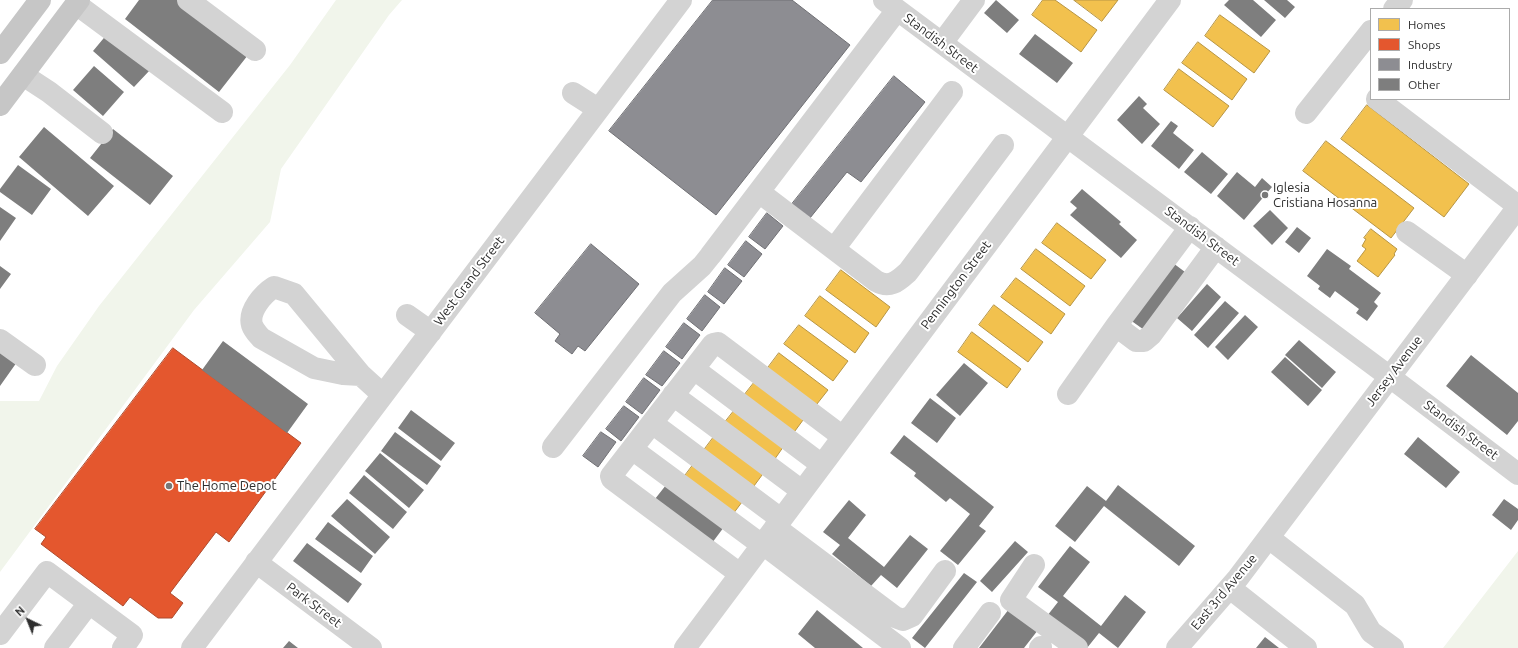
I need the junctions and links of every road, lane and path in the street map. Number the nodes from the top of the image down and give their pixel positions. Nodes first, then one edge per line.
1 (40, 0) edge
2 (188, 0) edge
3 (681, 0) edge
4 (974, 0) edge
5 (1170, 0) edge
6 (1402, 0) edge
7 (77, 2) edge
8 (890, 5) edge
9 (1395, 8) edge
10 (1370, 32) edge
11 (942, 43) junction
12 (255, 50) dead end
13 (0, 53) edge
14 (23, 74) junction
15 (952, 92) dead end
16 (573, 93) dead end
17 (1379, 100) edge
18 (0, 105) edge
19 (598, 109) junction
20 (222, 112) dead end
21 (1306, 113) dead end
22 (102, 133) dead end
23 (1067, 136) junction
24 (1003, 145) dead end
25 (759, 192) junction
26 (1518, 206) edge
27 (1190, 228) junction
28 (1407, 232) dead end
29 (1216, 247) junction
30 (834, 249) junction
31 (1466, 275) junction
32 (407, 315) dead end
33 (1116, 326) junction
34 (431, 332) junction
35 (0, 340) edge
36 (35, 365) dead end
37 (694, 369) junction
38 (361, 375) junction
39 (1390, 377) junction
40 (1068, 394) dead end
41 (383, 395) junction
42 (673, 395) junction
43 (652, 422) junction
44 (843, 437) junction
45 (553, 447) dead end
46 (632, 449) junction
47 (822, 465) junction
48 (1518, 474) edge
49 (802, 491) junction
50 (770, 534) junction
51 (1270, 537) junction
52 (256, 562) junction
53 (1034, 565) dead end
54 (945, 571) dead end
55 (741, 573) junction
56 (1230, 588) junction
57 (89, 603) junction
58 (990, 613) dead end
59 (0, 634) edge
60 (55, 648) edge
61 (123, 648) edge
62 (192, 648) edge
63 (371, 648) edge
64 (685, 648) edge
65 (900, 648) edge
66 (964, 648) edge
67 (1077, 648) edge
68 (1177, 648) edge
69 (1306, 648) edge
70 (1393, 648) edge

1 - 13 main road
2 - 12 street
3 - 19 street, West Grand Street
4 - 11 street
5 - 23 street, Pennington Street
6 - 9 street
7 - 14 main road
7 - 20 street
8 - 11 street, Standish Street
8 - 25 street
10 - 21 street
11 - 23 street, Standish Street
14 - 18 main road
14 - 22 street
15 - 30 street
16 - 19 street
17 - 26 street
19 - 34 street, West Grand Street
23 - 27 street, Standish Street
23 - 44 street, Pennington Street
24 - 30 street
25 - 30 street
25 - 45 street
26 - 31 street, Jersey Avenue
27 - 29 street, Standish Street
27 - 33 street
28 - 31 street
29 - 33 street
29 - 39 street, Standish Street
31 - 39 street, Jersey Avenue
32 - 34 street
33 - 40 street
34 - 41 street, West Grand Street
35 - 36 street
37 - 42 street
37 - 44 street
37 - 47 street
38 - 38 street
38 - 41 street
39 - 48 street, Standish Street
39 - 51 street, Jersey Avenue
41 - 52 street, West Grand Street
42 - 43 street
42 - 49 street
43 - 46 street
43 - 50 street
44 - 47 street, Pennington Street
46 - 50 street
46 - 55 street
47 - 49 street, Pennington Street
49 - 50 street, Pennington Street
50 - 54 street
50 - 55 street, Pennington Street
50 - 65 street
51 - 56 street, East 3rd Avenue
51 - 70 street
52 - 62 street, West Grand Street
52 - 63 street, Park Street
53 - 67 street
55 - 64 street, Pennington Street
56 - 68 street, East 3rd Avenue
56 - 69 street
57 - 59 street
57 - 60 street
57 - 61 street
58 - 66 street

